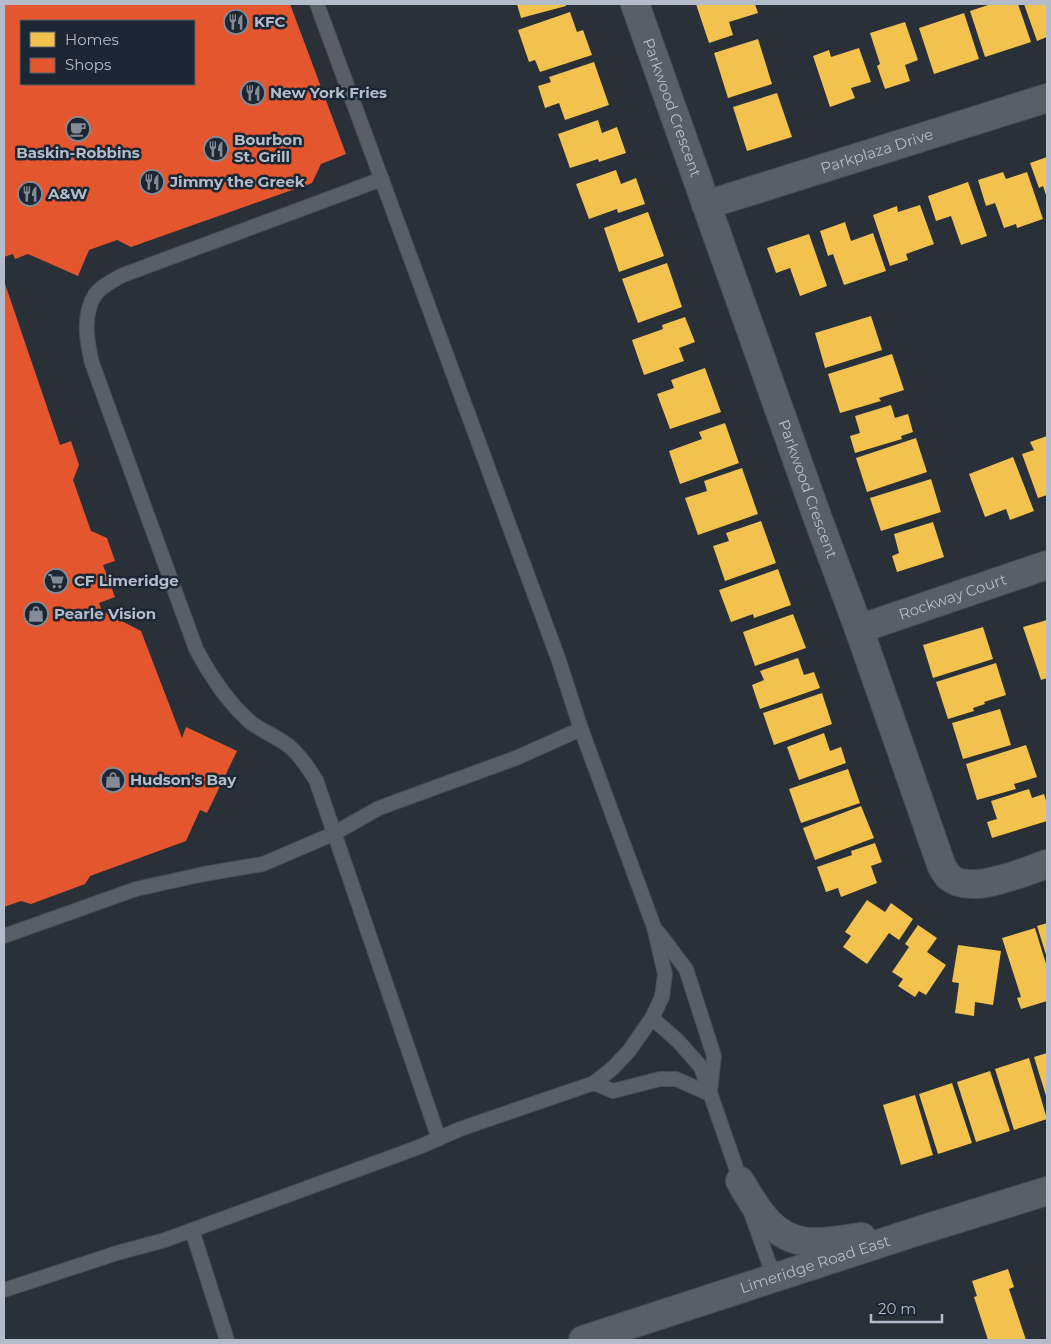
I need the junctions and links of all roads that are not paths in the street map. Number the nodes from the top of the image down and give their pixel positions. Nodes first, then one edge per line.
1 (317, 4) edge
2 (634, 4) edge
3 (1047, 98) edge
4 (382, 180) junction
5 (706, 205) junction
6 (1047, 565) edge
7 (859, 629) junction
8 (581, 729) junction
9 (333, 834) junction
10 (1047, 864) edge
11 (654, 927) junction
12 (4, 936) edge
13 (652, 1018) junction
14 (594, 1083) junction
15 (710, 1094) junction
16 (439, 1139) junction
17 (740, 1181) junction
18 (1047, 1191) edge
19 (192, 1230) junction
20 (918, 1231) junction
21 (774, 1278) junction
22 (4, 1290) edge
23 (227, 1340) edge
24 (583, 1340) edge

1 - 4 lane
2 - 5 street, Parkwood Crescent
3 - 5 street, Parkplaza Drive
4 - 8 lane
4 - 9 lane
5 - 7 street, Parkwood Crescent
6 - 7 street, Rockway Court
7 - 10 street, Parkwood Crescent
8 - 9 lane
8 - 11 lane
9 - 12 lane
9 - 16 lane
11 - 13 lane
11 - 15 lane
13 - 14 lane
13 - 15 lane
14 - 15 lane
14 - 16 lane
15 - 17 lane
16 - 19 lane
17 - 20 street
17 - 21 lane
18 - 20 street, Limeridge Road East
19 - 22 lane
19 - 23 lane
20 - 21 street, Limeridge Road East
21 - 24 street, Limeridge Road East

